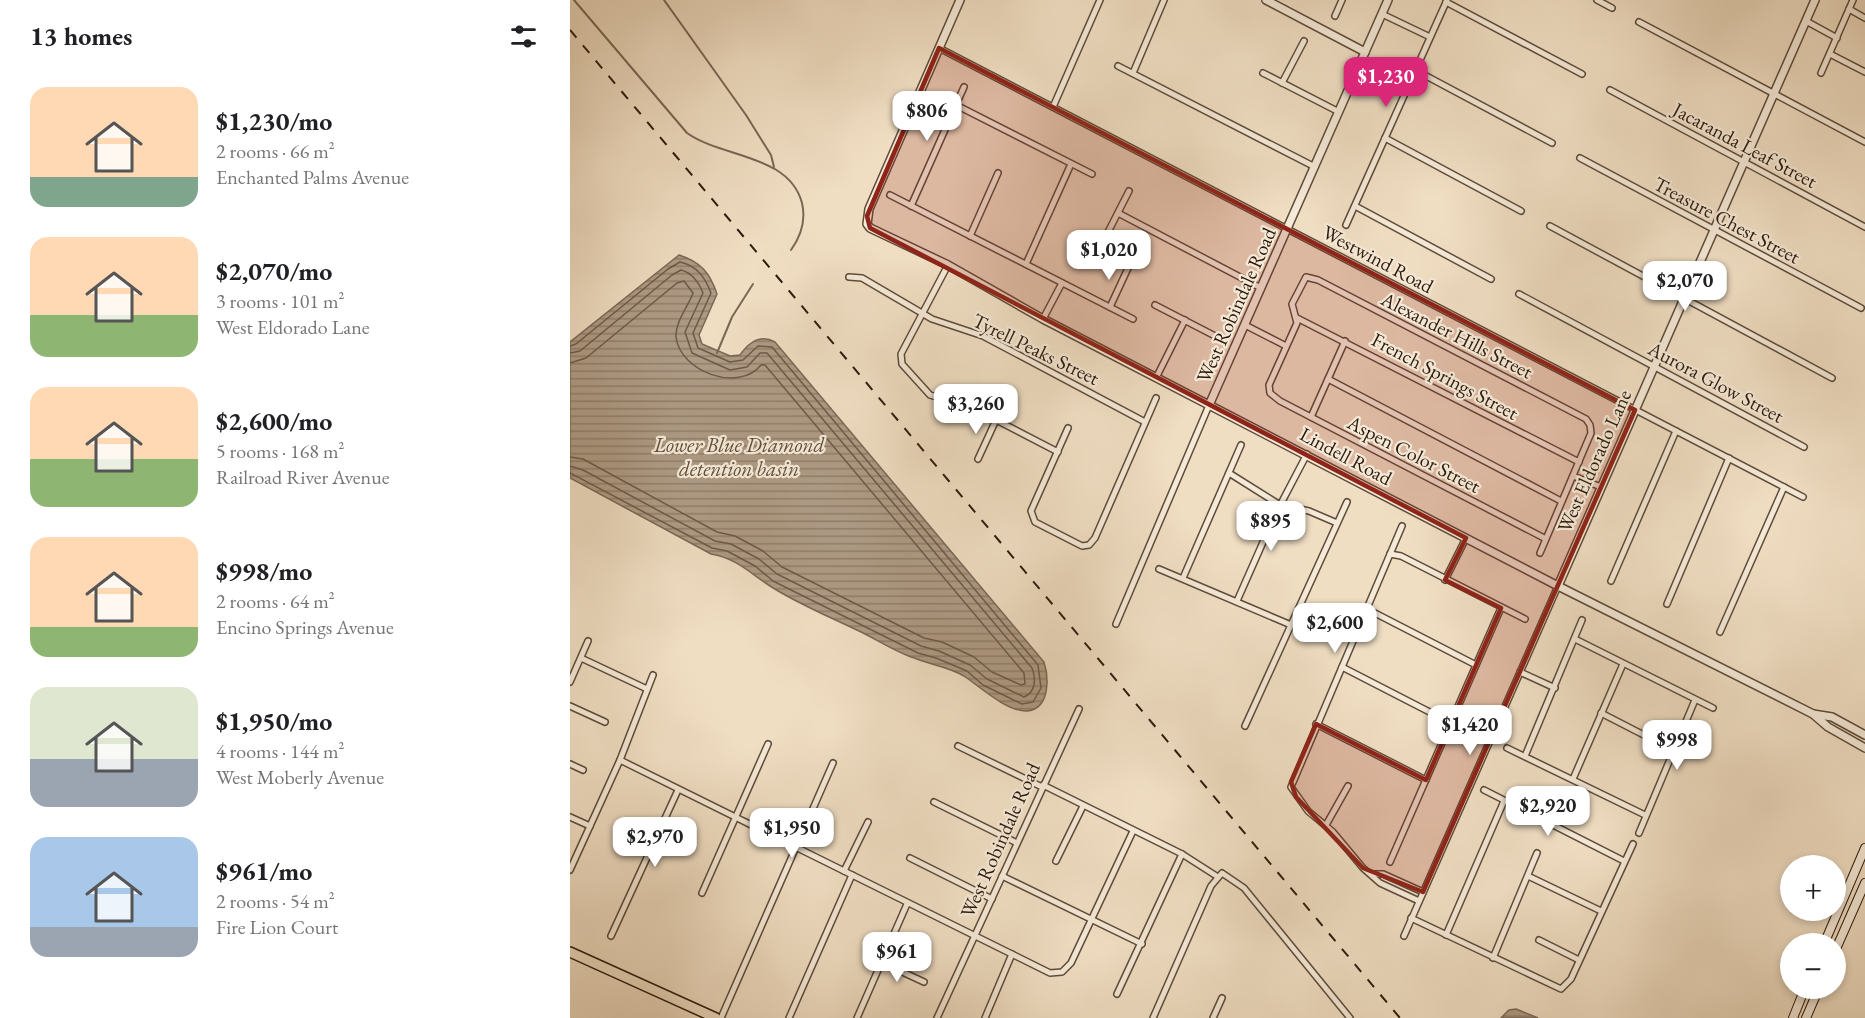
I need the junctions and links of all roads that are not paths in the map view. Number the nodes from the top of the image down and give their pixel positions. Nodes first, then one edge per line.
1 (960, 0) edge
2 (1100, 0) edge
3 (1164, 0) edge
4 (1266, 0) edge
5 (1342, 0) edge
6 (1388, 0) edge
7 (1597, 0) edge
8 (1815, 0) edge
9 (1853, 0) edge
10 (1447, 1) edge
11 (1612, 8) dead end
12 (1849, 9) junction
13 (1382, 14) junction
14 (1335, 16) dead end
15 (1865, 18) edge
16 (1806, 21) junction
17 (1639, 22) dead end
18 (1430, 37) junction
19 (1837, 38) junction
20 (1304, 41) dead end
21 (939, 48) junction
22 (1365, 52) junction
23 (1830, 54) junction
24 (1118, 66) dead end
25 (1415, 70) junction
26 (1865, 72) edge
27 (1133, 73) junction
28 (1263, 73) dead end
29 (1821, 74) dead end
30 (1582, 75) dead end
31 (1282, 83) junction
32 (964, 87) dead end
33 (1610, 90) dead end
34 (1774, 93) junction
35 (956, 105) junction
36 (1053, 107) junction
37 (1339, 112) junction
38 (1385, 138) junction
39 (1865, 142) edge
40 (1552, 143) dead end
41 (1580, 159) dead end
42 (1744, 162) junction
43 (1071, 164) junction
44 (1314, 167) junction
45 (998, 172) dead end
46 (1092, 174) dead end
47 (1129, 190) dead end
48 (890, 195) dead end
49 (911, 206) junction
50 (1355, 206) junction
51 (1521, 211) dead end
52 (1118, 213) junction
53 (1346, 225) dead end
54 (1550, 226) dead end
55 (1865, 227) edge
56 (1287, 229) junction
57 (1714, 230) junction
58 (970, 236) junction
59 (1106, 238) dead end
60 (1026, 264) junction
61 (948, 265) junction
62 (1129, 266) dead end
63 (849, 277) dead end
64 (1491, 279) dead end
65 (1062, 283) junction
66 (1261, 288) junction
67 (1519, 294) dead end
68 (1684, 298) junction
69 (1155, 305) dead end
70 (1110, 307) junction
71 (1861, 308) dead end
72 (922, 314) junction
73 (1296, 318) junction
74 (1043, 319) junction
75 (1133, 319) dead end
76 (1185, 320) junction
77 (1245, 325) junction
78 (1217, 337) dead end
79 (1345, 340) junction
80 (1286, 346) junction
81 (1654, 366) junction
82 (1157, 376) junction
83 (1832, 378) dead end
84 (1328, 379) junction
85 (1156, 398) dead end
86 (1210, 404) junction
87 (1635, 410) junction
88 (1311, 417) junction
89 (996, 420) junction
90 (1145, 422) junction
91 (1068, 428) dead end
92 (1676, 431) junction
93 (1241, 445) dead end
94 (1804, 447) dead end
95 (1058, 452) junction
96 (1307, 454) junction
97 (1729, 458) junction
98 (978, 459) dead end
99 (1579, 462) junction
100 (1229, 473) junction
101 (1573, 476) junction
102 (1601, 487) junction
103 (1784, 487) junction
104 (1803, 497) dead end
105 (1561, 501) junction
106 (1347, 502) dead end
107 (1280, 505) junction
108 (1337, 523) junction
109 (1402, 526) dead end
110 (1466, 538) junction
111 (1546, 539) junction
112 (1540, 553) dead end
113 (1390, 554) junction
114 (1159, 569) dead end
115 (1183, 578) junction
116 (1445, 580) junction
117 (1611, 581) dead end
118 (1558, 586) junction
119 (1237, 601) junction
120 (1667, 604) dead end
121 (1501, 608) junction
122 (1367, 609) junction
123 (1525, 619) dead end
124 (1582, 620) dead end
125 (1116, 624) dead end
126 (1291, 625) junction
127 (1720, 632) dead end
128 (1575, 639) junction
129 (588, 641) dead end
130 (581, 658) junction
131 (1623, 664) junction
132 (1476, 665) junction
133 (1342, 666) junction
134 (1520, 672) junction
135 (653, 675) dead end
136 (570, 682) edge
137 (1555, 688) junction
138 (647, 689) junction
139 (1695, 700) junction
140 (570, 706) edge
141 (1713, 708) dead end
142 (1079, 709) dead end
143 (1601, 713) junction
144 (1813, 714) junction
145 (605, 722) dead end
146 (1451, 723) junction
147 (1316, 724) junction
148 (1245, 726) dead end
149 (1865, 735) edge
150 (768, 744) dead end
151 (958, 746) dead end
152 (1507, 748) dead end
153 (1865, 748) edge
154 (1673, 750) junction
155 (1525, 756) junction
156 (620, 760) junction
157 (833, 763) dead end
158 (570, 764) edge
159 (583, 770) dead end
160 (1573, 779) junction
161 (1426, 780) junction
162 (1042, 786) junction
163 (1348, 786) dead end
164 (678, 790) junction
165 (1484, 790) dead end
166 (1504, 801) junction
167 (934, 802) dead end
168 (1083, 806) junction
169 (1645, 815) junction
170 (570, 817) edge
171 (736, 818) junction
172 (868, 822) dead end
173 (1326, 825) junction
174 (590, 826) junction
175 (1133, 831) junction
176 (1639, 833) dead end
177 (1017, 843) junction
178 (1633, 844) dead end
179 (794, 848) junction
180 (1865, 848) edge
181 (1537, 853) dead end
182 (1182, 854) junction
183 (910, 858) dead end
184 (1056, 861) dead end
185 (1624, 861) junction
186 (1390, 862) dead end
187 (570, 870) edge
188 (844, 871) junction
189 (1373, 874) junction
190 (852, 875) junction
191 (1220, 875) junction
192 (1002, 876) junction
193 (1528, 876) junction
194 (1865, 883) edge
195 (1423, 892) junction
196 (702, 893) dead end
197 (992, 899) junction
198 (1419, 901) junction
199 (907, 904) junction
200 (1601, 910) junction
201 (1412, 918) junction
202 (1092, 920) junction
203 (1829, 933) edge
204 (1843, 933) edge
205 (1446, 935) junction
206 (611, 936) dead end
207 (1404, 936) dead end
208 (975, 938) junction
209 (1539, 940) dead end
210 (1142, 944) junction
211 (570, 952) edge
212 (1012, 954) junction
213 (1493, 958) junction
214 (1579, 960) junction
215 (881, 962) junction
216 (924, 982) dead end
217 (1117, 994) dead end
218 (1222, 998) dead end
219 (1801, 999) edge
220 (1814, 999) edge
221 (986, 1016) edge
222 (716, 1018) edge
223 (721, 1018) edge
224 (789, 1018) edge
225 (857, 1018) edge
226 (937, 1018) edge
227 (994, 1018) edge
228 (1153, 1018) edge
229 (1213, 1018) edge
230 (1350, 1018) edge
231 (1793, 1018) edge
232 (1806, 1018) edge

1 - 21 street
2 - 36 street
3 - 27 street
4 - 22 street
5 - 14 street
6 - 13 street, West Robindale Road
7 - 11 street
8 - 16 street, West Eldorado Lane
9 - 12 street
10 - 18 street
10 - 30 street
12 - 15 street
12 - 19 street
13 - 18 street
13 - 22 street, West Robindale Road
16 - 19 street
16 - 34 street, West Eldorado Lane
17 - 34 street
18 - 25 street
19 - 23 street
20 - 31 street
21 - 36 street, Westwind Road
21 - 61 street, Lindell Road
22 - 37 street, West Robindale Road
23 - 26 street
23 - 29 street
24 - 27 street
25 - 38 street
25 - 40 street
27 - 44 street
28 - 31 street
31 - 37 street
32 - 35 street
33 - 42 street, Jacaranda Leaf Street
34 - 39 street
34 - 42 street, West Eldorado Lane
35 - 43 street
35 - 49 street
36 - 56 street, Westwind Road
37 - 44 street, West Robindale Road
38 - 50 street
38 - 51 street
41 - 57 street, Treasure Chest Street
42 - 55 street, Jacaranda Leaf Street
42 - 57 street, West Eldorado Lane
43 - 46 street
43 - 60 street
44 - 56 street, West Robindale Road
45 - 58 street
47 - 52 street
48 - 49 street
49 - 58 street
50 - 53 street
50 - 64 street
52 - 59 street
52 - 66 street
54 - 68 street
56 - 66 street, West Robindale Road
56 - 87 street, Westwind Road
57 - 68 street, West Eldorado Lane
57 - 71 street, Treasure Chest Street
58 - 60 street
60 - 65 street
61 - 72 street
61 - 74 street, Lindell Road
62 - 70 street
63 - 72 street, Tyrell Peaks Street
65 - 70 street
65 - 74 street
66 - 77 street, West Robindale Road
67 - 81 street, Aurora Glow Street
68 - 81 street, West Eldorado Lane
68 - 83 street
69 - 76 street
70 - 75 street
72 - 89 street
72 - 90 street, Tyrell Peaks Street
73 - 79 street, French Springs Street
73 - 80 street
73 - 99 street, Alexander Hills Street
74 - 82 street, Lindell Road
76 - 78 street
76 - 82 street
77 - 80 street
77 - 86 street, West Robindale Road
79 - 84 street
79 - 99 street, French Springs Street
80 - 88 street, Aspen Color Street
81 - 87 street, West Eldorado Lane
81 - 94 street, Aurora Glow Street
82 - 86 street, Lindell Road
84 - 88 street
84 - 105 street
85 - 90 street
86 - 96 street, Lindell Road
86 - 125 street, West Robindale Road
87 - 92 street, Westwind Road
87 - 102 street, West Eldorado Lane
88 - 111 street, Aspen Color Street
89 - 95 street
89 - 98 street
90 - 95 street
91 - 95 street
92 - 97 street, Westwind Road
92 - 117 street
93 - 100 street
96 - 107 street
96 - 110 street, Lindell Road
97 - 103 street, Westwind Road
97 - 120 street
99 - 101 street
100 - 107 street
100 - 115 street
101 - 102 street
101 - 105 street
102 - 118 street, West Eldorado Lane
103 - 104 street, Westwind Road
103 - 127 street
105 - 111 street
106 - 108 street
107 - 108 street
107 - 119 street
108 - 126 street
109 - 113 street
110 - 116 street
110 - 118 street, Lindell Road
111 - 112 street
113 - 116 street
113 - 122 street
114 - 115 street
115 - 119 street
116 - 121 street
118 - 134 street, West Eldorado Lane
118 - 144 street, Lindell Road
119 - 126 street
121 - 123 street
121 - 132 street
122 - 132 street
122 - 133 street
124 - 128 street
126 - 148 street
128 - 131 street
128 - 137 street
129 - 130 street
130 - 136 street
130 - 138 street
131 - 139 street
131 - 143 street
132 - 146 street
133 - 146 street
133 - 147 street
134 - 137 street
134 - 195 street, West Eldorado Lane
135 - 138 street
137 - 155 street
138 - 156 street
139 - 141 street
139 - 154 street
140 - 145 street
142 - 162 street, West Robindale Road
143 - 154 street
143 - 160 street
144 - 149 street, Lindell Road
144 - 153 street, Lindell Road
146 - 161 street
147 - 161 street
147 - 173 street
150 - 171 street
151 - 162 street
152 - 155 street
154 - 169 street
155 - 160 street
156 - 164 street
156 - 174 street
157 - 179 street
158 - 159 street
160 - 169 street
161 - 186 street
162 - 168 street
162 - 177 street, West Robindale Road
163 - 173 street
164 - 171 street
164 - 206 street
165 - 166 street
166 - 185 street
166 - 205 street
167 - 177 street
168 - 175 street
168 - 184 street
169 - 176 street
170 - 174 street
171 - 179 street
171 - 196 street
172 - 188 street
173 - 189 street
174 - 187 street
175 - 182 street
175 - 202 street
177 - 192 street, West Robindale Road
178 - 185 street
179 - 188 street
179 - 223 street
180 - 203 main road
181 - 193 street
182 - 191 street
182 - 210 street
183 - 197 street
185 - 200 street
188 - 190 street
189 - 195 street
189 - 198 street
190 - 199 street
190 - 224 street
191 - 228 street
191 - 230 street
192 - 197 street, West Robindale Road
192 - 202 street
193 - 200 street
193 - 213 street
194 - 204 main road
195 - 198 street, West Eldorado Lane
197 - 208 street, West Robindale Road
198 - 201 street, West Eldorado Lane
199 - 208 street
199 - 215 street
200 - 214 street
201 - 205 street
201 - 207 street, West Eldorado Lane
202 - 210 street
202 - 212 street
205 - 213 street
208 - 212 street
208 - 226 street, West Robindale Road
209 - 214 street
210 - 217 street
211 - 222 main road
212 - 221 street
213 - 214 street
215 - 216 street
215 - 225 street
218 - 229 street
219 - 231 main road
220 - 232 main road
221 - 227 street

